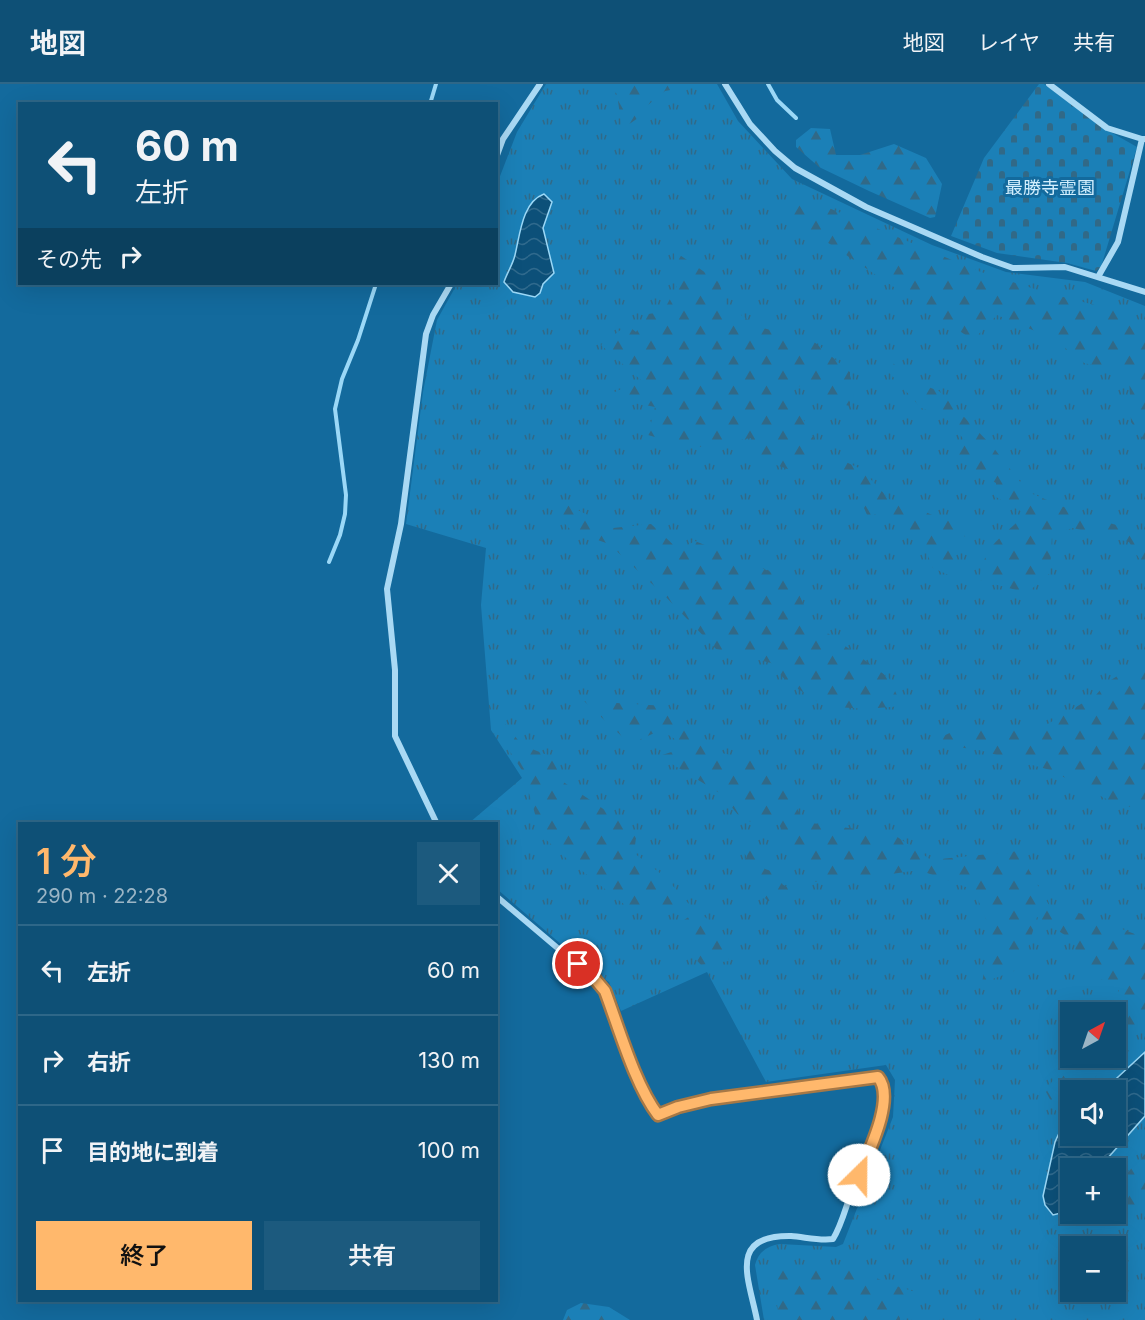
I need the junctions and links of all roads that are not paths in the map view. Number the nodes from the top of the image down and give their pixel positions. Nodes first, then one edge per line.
1 (540, 84) edge
2 (725, 84) edge
3 (1049, 84) edge
4 (1143, 139) edge
5 (498, 152) edge
6 (1098, 277) junction
7 (450, 285) edge
8 (1145, 292) edge
9 (436, 822) edge
10 (498, 898) edge
11 (757, 1320) edge

1 - 5 street
2 - 6 street
3 - 4 street
4 - 6 street
6 - 8 street
7 - 9 street
10 - 11 street

